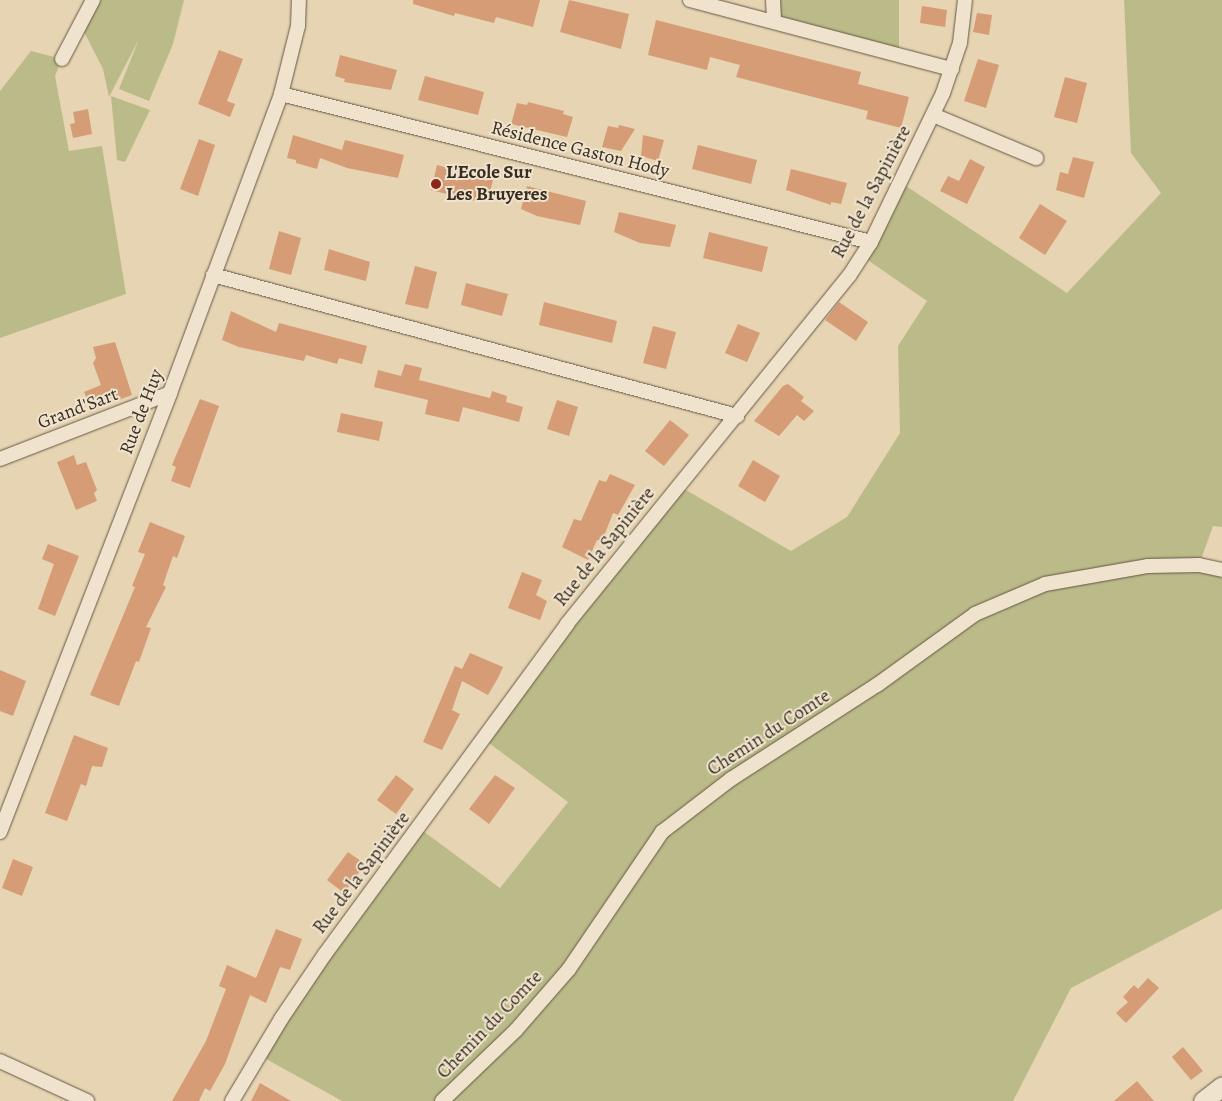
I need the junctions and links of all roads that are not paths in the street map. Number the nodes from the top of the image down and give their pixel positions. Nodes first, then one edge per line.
1 (93, 0) edge
2 (299, 0) edge
3 (690, 0) edge
4 (773, 0) edge
5 (964, 0) edge
6 (774, 21) junction
7 (62, 59) dead end
8 (952, 69) junction
9 (280, 94) junction
10 (933, 115) junction
11 (1036, 158) dead end
12 (871, 242) junction
13 (214, 275) junction
14 (170, 393) junction
15 (737, 416) junction
16 (0, 459) edge
17 (1222, 570) edge
18 (0, 832) edge
19 (0, 1061) edge
20 (1222, 1086) edge
21 (88, 1101) edge
22 (232, 1101) edge
23 (442, 1101) edge
24 (1203, 1101) edge

1 - 7 street
2 - 9 street, Rue de Huy
3 - 6 street
4 - 6 street
5 - 8 street, Rue de la Sapinière
6 - 8 street
8 - 10 street, Rue de la Sapinière
9 - 12 street, Résidence Gaston Hody
9 - 13 street, Rue de Huy
10 - 11 street
10 - 12 street, Rue de la Sapinière
12 - 15 street, Rue de la Sapinière
13 - 14 street, Rue de Huy
13 - 15 street
14 - 16 street, Grand'Sart
14 - 18 street, Rue de Huy
15 - 22 street, Rue de la Sapinière
17 - 23 street, Chemin du Comte
19 - 21 street
20 - 24 main road

